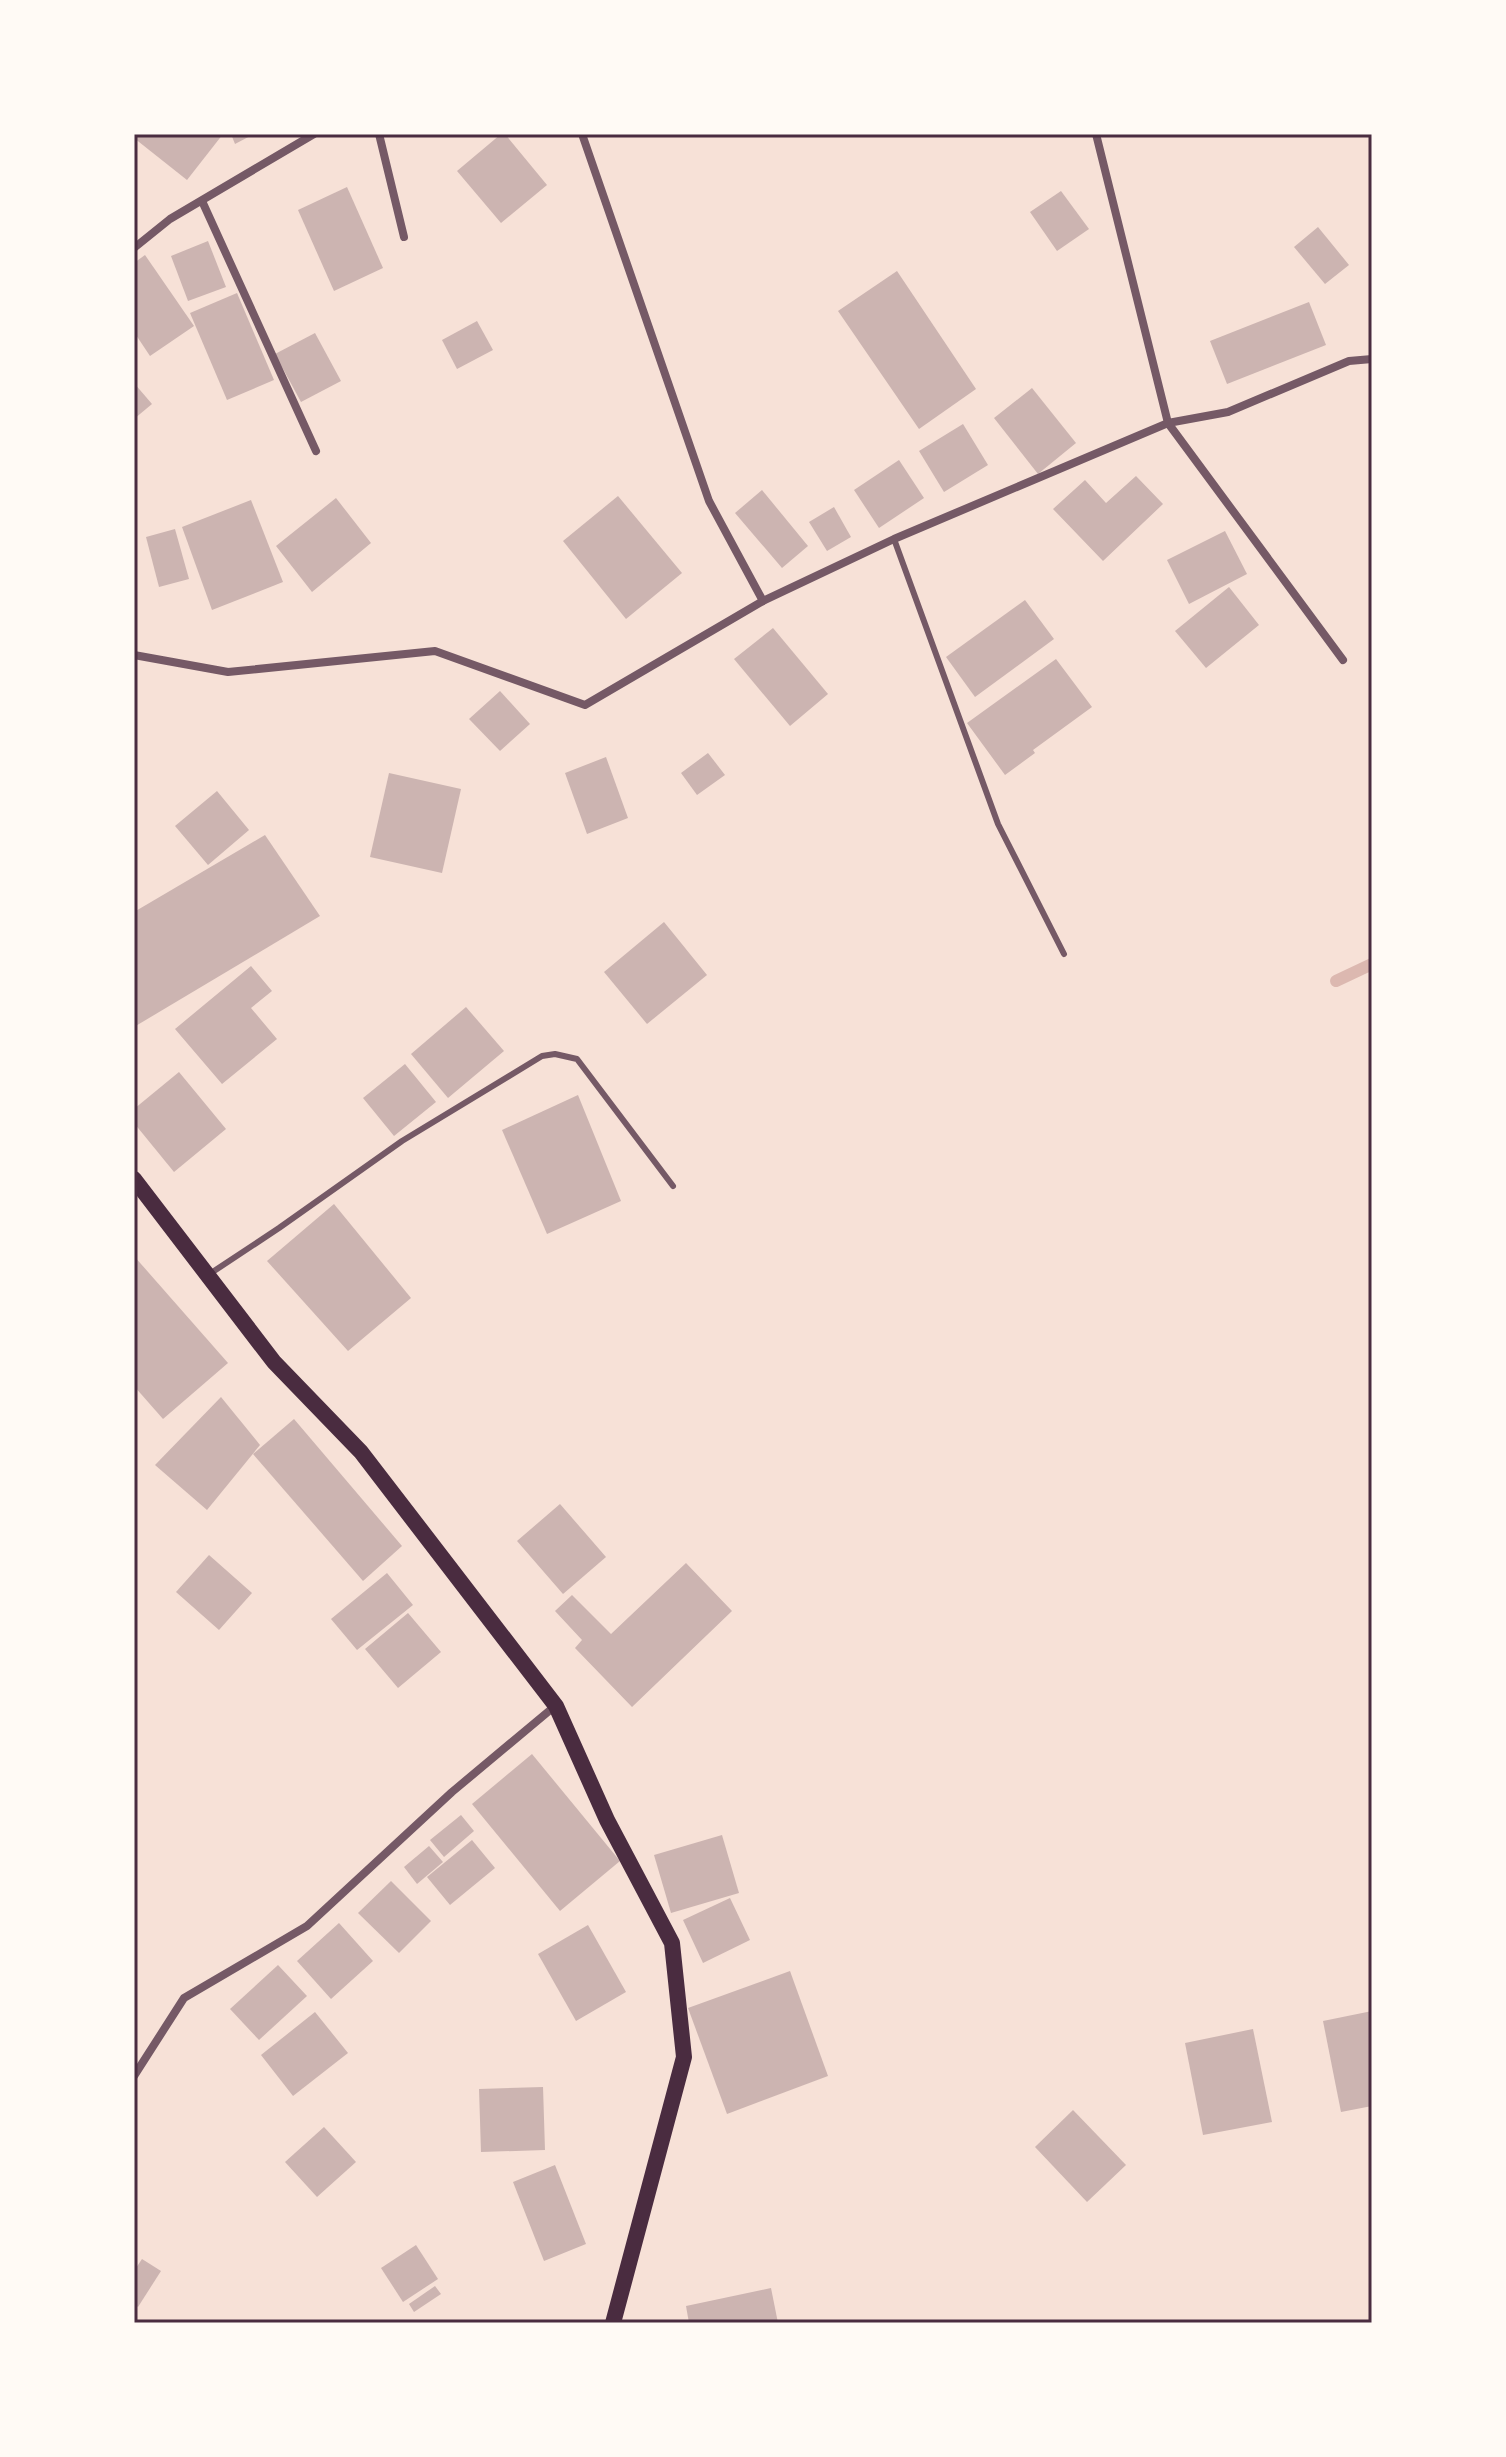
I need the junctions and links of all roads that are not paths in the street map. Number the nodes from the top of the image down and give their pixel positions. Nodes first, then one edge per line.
1 (314, 134) edge
2 (379, 134) edge
3 (582, 134) edge
4 (1096, 134) edge
5 (202, 201) junction
6 (404, 237) dead end
7 (134, 248) edge
8 (1372, 359) edge
9 (1168, 423) junction
10 (316, 451) dead end
11 (894, 539) junction
12 (763, 601) junction
13 (134, 655) edge
14 (1343, 660) dead end
15 (1064, 954) dead end
16 (134, 1179) edge
17 (673, 1186) dead end
18 (208, 1275) junction
19 (556, 1706) junction
20 (134, 2076) edge
21 (613, 2323) edge

1 - 5 street
2 - 6 street
3 - 12 street
4 - 9 street
5 - 7 street
5 - 10 street
8 - 9 street
9 - 11 street
9 - 14 street
11 - 12 street
11 - 15 lane
12 - 13 street
16 - 18 main road
17 - 18 lane
18 - 19 main road
19 - 20 street
19 - 21 main road

